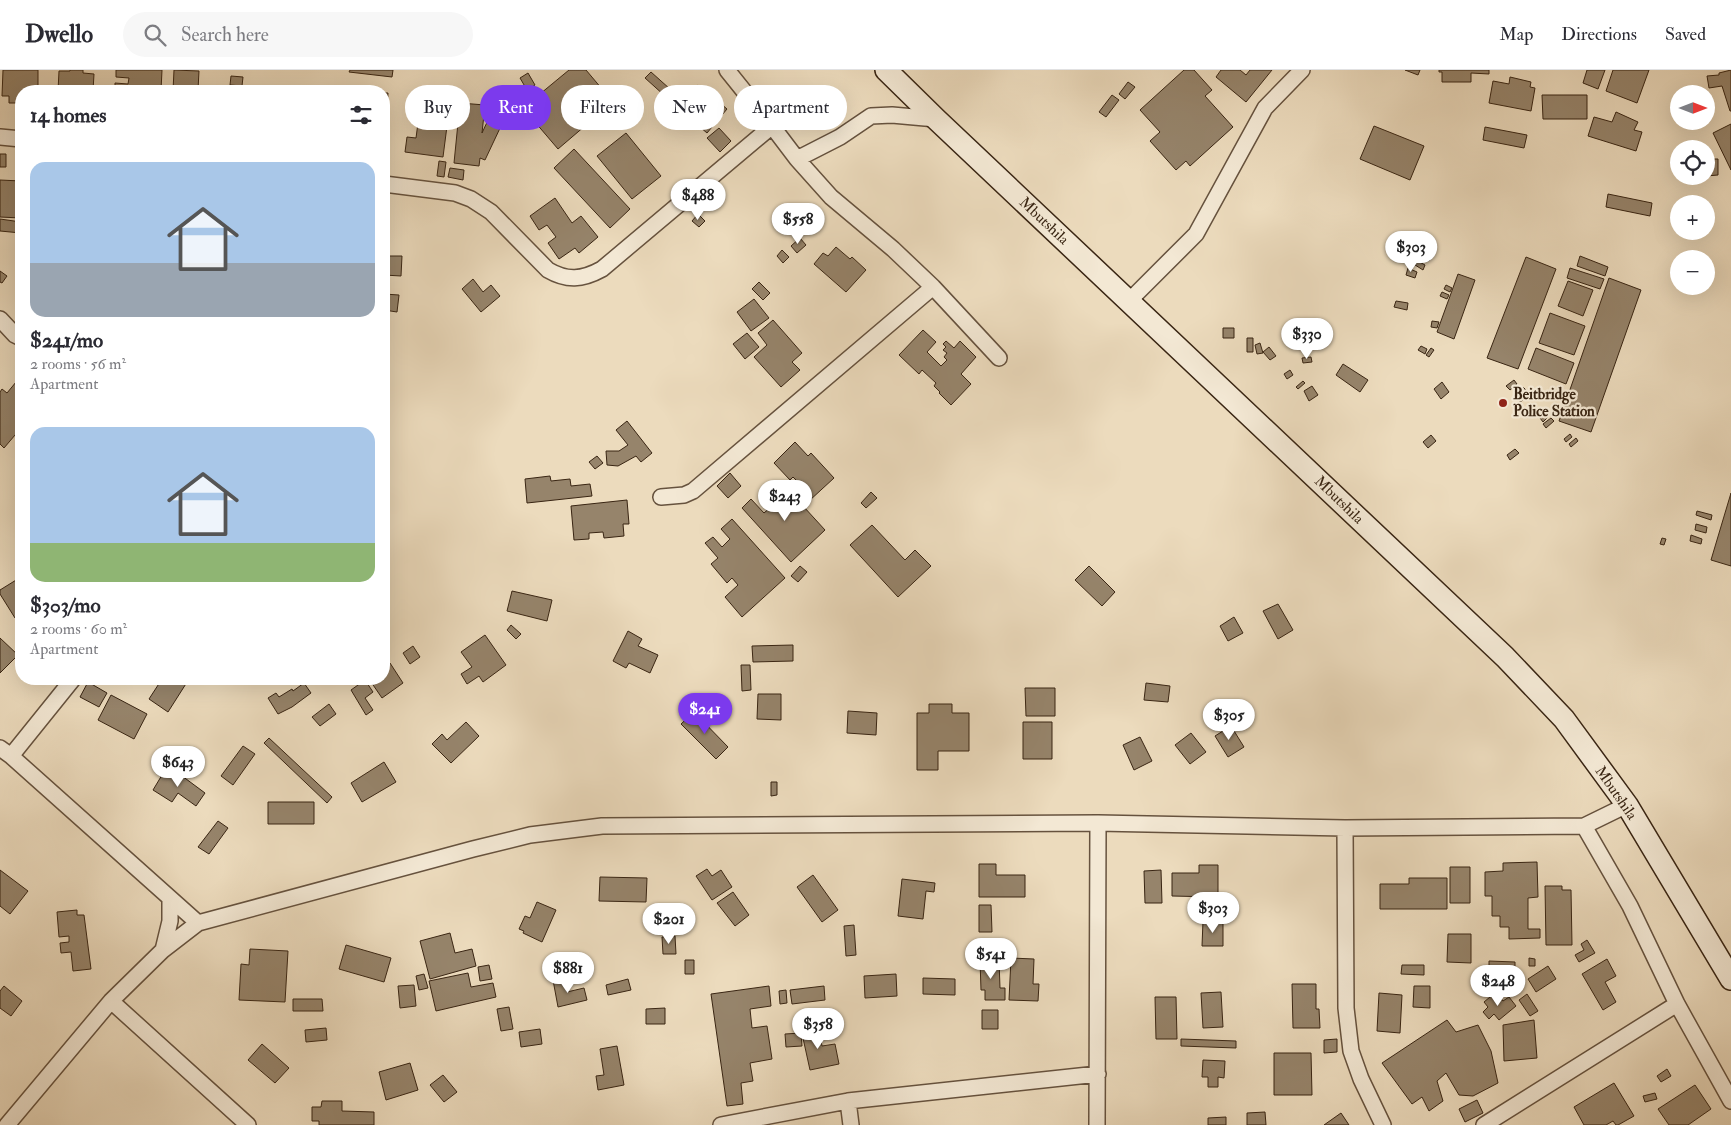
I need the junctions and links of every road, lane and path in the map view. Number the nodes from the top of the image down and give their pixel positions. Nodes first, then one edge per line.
1 (727, 70) edge
2 (886, 70) edge
3 (1302, 70) edge
4 (739, 85) edge
5 (936, 119) junction
6 (767, 130) edge
7 (775, 130) edge
8 (0, 137) edge
9 (15, 138) edge
10 (797, 160) junction
11 (390, 185) edge
12 (933, 287) junction
13 (1129, 301) junction
14 (0, 319) edge
15 (15, 334) edge
16 (999, 358) dead end
17 (661, 497) dead end
18 (67, 685) edge
19 (5, 752) edge
20 (1627, 805) junction
21 (1098, 823) junction
22 (1584, 826) junction
23 (1345, 828) junction
24 (170, 899) junction
25 (198, 923) junction
26 (163, 950) junction
27 (1731, 979) edge
28 (111, 1001) junction
29 (1677, 1004) junction
30 (1098, 1074) junction
31 (848, 1101) junction
32 (1731, 1101) edge
33 (7, 1125) edge
34 (248, 1125) edge
35 (721, 1125) edge
36 (851, 1125) edge
37 (1097, 1125) edge
38 (1383, 1125) edge
39 (1484, 1125) edge

1 - 4 street
2 - 5 street, Mbutshila
3 - 13 street
5 - 10 street
5 - 13 street, Mbutshila
6 - 11 street
7 - 10 street
8 - 9 street
10 - 12 street
12 - 16 street
12 - 17 street
13 - 20 street, Mbutshila
14 - 15 street
18 - 19 street
19 - 24 street
20 - 22 street
20 - 27 street, Mbutshila
21 - 23 street
21 - 25 street
21 - 30 street
22 - 23 street
22 - 29 street
23 - 38 street
24 - 25 street
24 - 26 street
25 - 26 street
26 - 28 street
28 - 33 street
28 - 34 street
29 - 32 street
29 - 39 street
30 - 31 street
30 - 37 street
31 - 35 street
31 - 36 street

